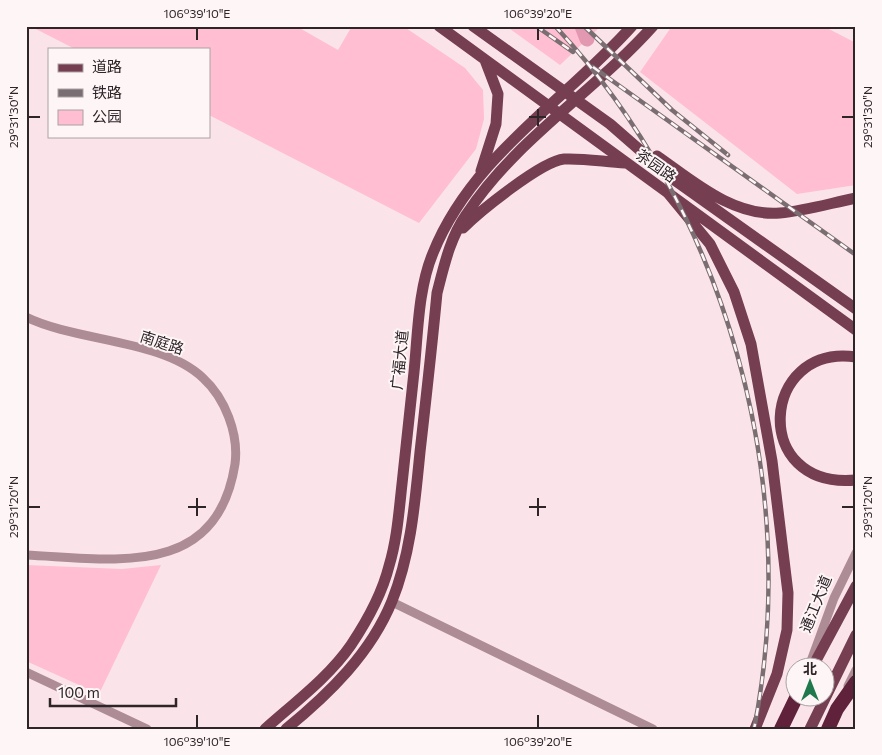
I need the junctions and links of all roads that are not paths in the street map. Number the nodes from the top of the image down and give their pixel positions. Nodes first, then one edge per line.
1 (439, 26) edge
2 (472, 26) edge
3 (632, 26) edge
4 (653, 26) edge
5 (484, 58) junction
6 (610, 124) junction
7 (625, 163) junction
8 (480, 175) junction
9 (668, 193) junction
10 (856, 198) edge
11 (455, 236) junction
12 (856, 309) edge
13 (26, 316) edge
14 (856, 330) edge
15 (856, 357) edge
16 (856, 480) edge
17 (856, 553) edge
18 (26, 555) edge
19 (856, 586) edge
20 (392, 602) junction
21 (856, 635) edge
22 (813, 658) edge
23 (816, 658) edge
24 (856, 670) edge
25 (26, 672) edge
26 (856, 682) edge
27 (791, 708) edge
28 (837, 709) junction
29 (147, 729) edge
30 (265, 729) edge
31 (286, 729) edge
32 (653, 729) edge
33 (755, 729) edge
34 (781, 729) edge
35 (810, 729) edge
36 (828, 729) edge

1 - 5 main road, 茶园路
2 - 6 main road, 茶园路
3 - 8 main road, 广福大道
4 - 11 main road, 广福大道
5 - 7 main road, 茶园路
5 - 8 main road
6 - 10 main road
6 - 12 main road, 茶园路
7 - 9 main road, 茶园路
7 - 11 main road
8 - 30 main road, 广福大道
9 - 14 main road, 茶园路
9 - 33 main road
11 - 20 main road, 广福大道
13 - 18 street, 南庭路
15 - 16 main road
17 - 22 street, 通江大道
19 - 23 main road, 通江大道
20 - 31 main road, 广福大道
20 - 32 street
21 - 35 main road
24 - 28 street
25 - 29 street
26 - 28 highway
27 - 34 highway
28 - 36 highway

